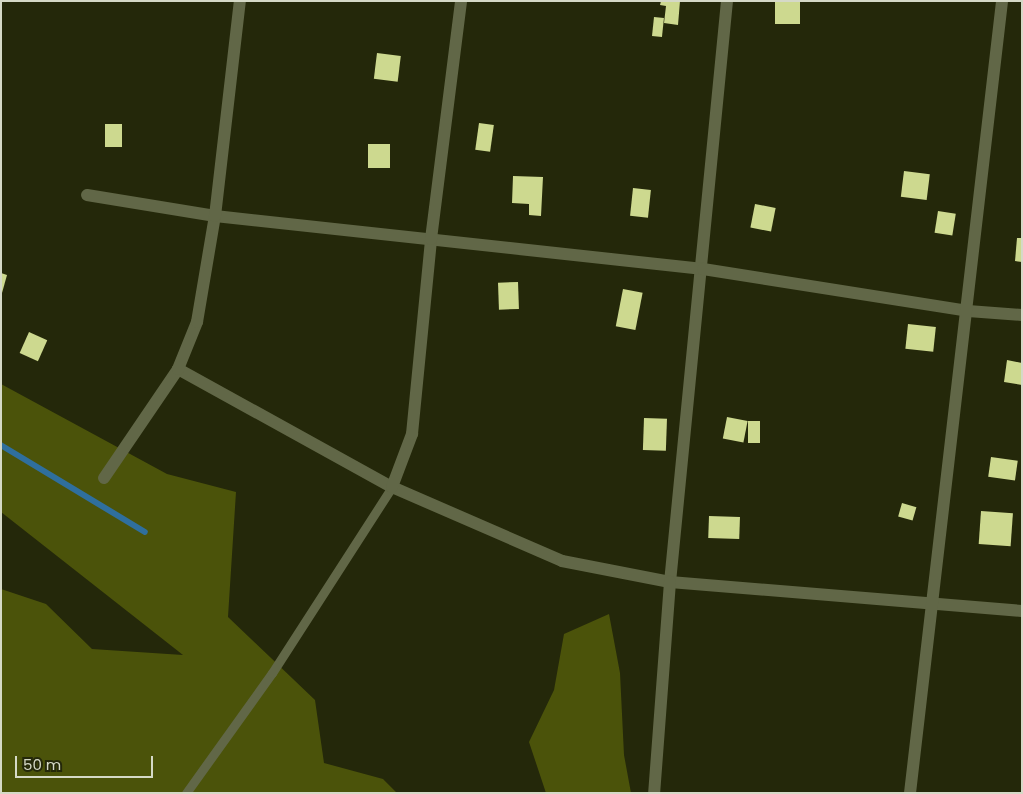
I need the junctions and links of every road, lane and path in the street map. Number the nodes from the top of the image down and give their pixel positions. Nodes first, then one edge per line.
1 (240, 1) edge
2 (461, 1) edge
3 (727, 1) edge
4 (1002, 1) edge
5 (87, 195) dead end
6 (215, 216) junction
7 (431, 239) junction
8 (703, 269) junction
9 (968, 311) junction
10 (1022, 315) edge
11 (178, 369) junction
12 (104, 478) dead end
13 (392, 487) junction
14 (670, 582) junction
15 (932, 604) junction
16 (1022, 611) edge
17 (186, 793) edge
18 (654, 793) edge
19 (910, 793) edge

1 - 6 street
2 - 7 street
3 - 8 street
4 - 9 street
5 - 6 street
6 - 7 street
6 - 11 street
7 - 8 street
7 - 13 street
8 - 9 street
8 - 14 street
9 - 10 street
9 - 15 street
11 - 12 street
11 - 13 street
13 - 14 street
13 - 17 lane
14 - 15 street
14 - 18 street
15 - 16 street
15 - 19 street

